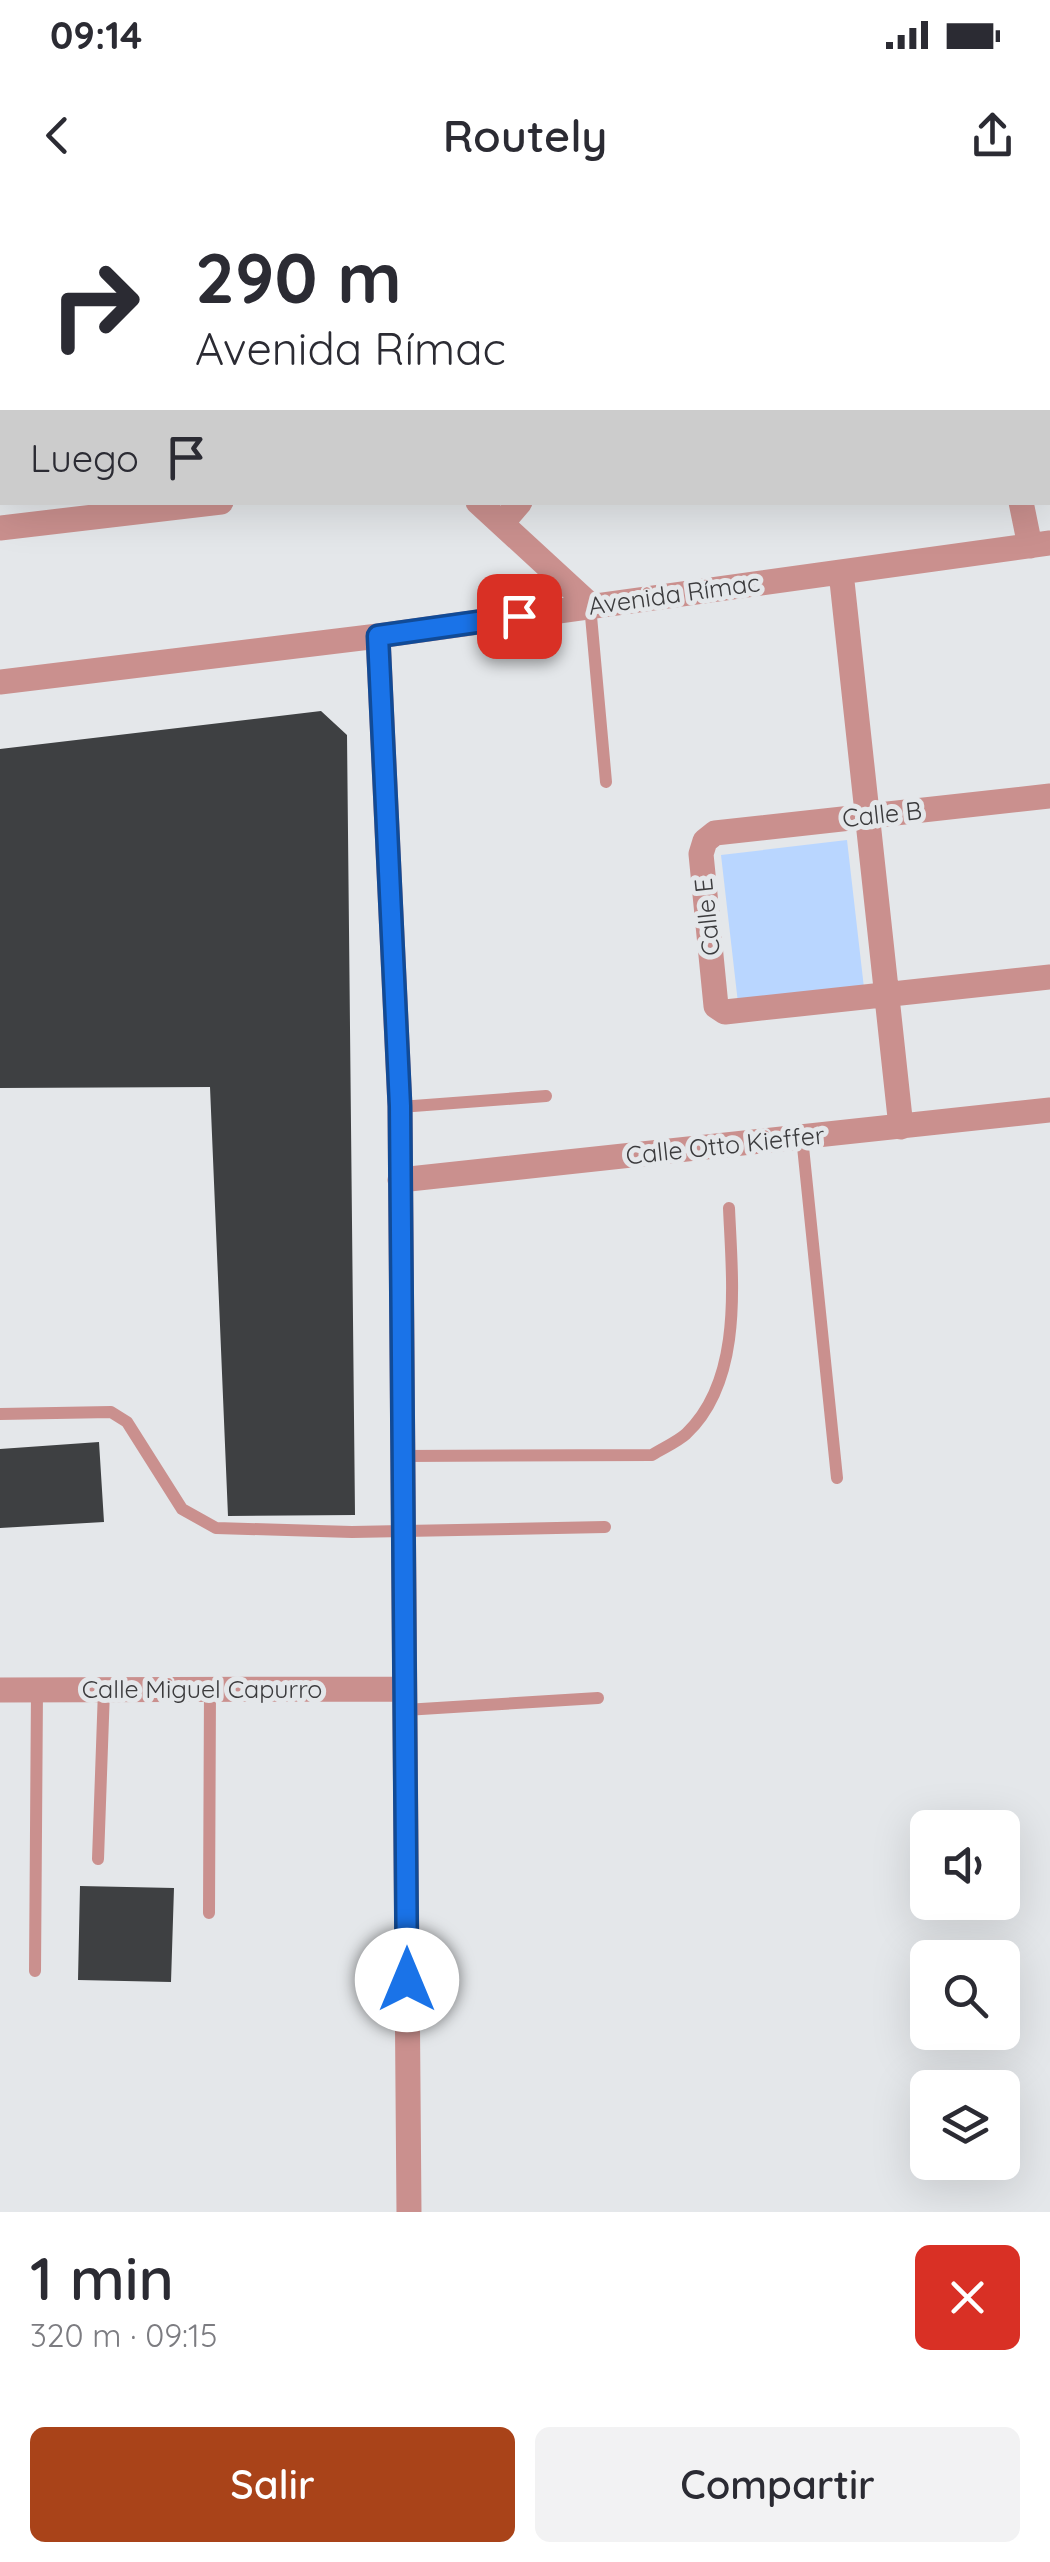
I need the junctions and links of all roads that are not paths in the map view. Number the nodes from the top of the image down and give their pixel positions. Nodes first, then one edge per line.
1 (196, 505) edge
2 (481, 505) edge
3 (517, 505) edge
4 (1022, 505) edge
5 (502, 523) junction
6 (0, 528) edge
7 (1040, 544) edge
8 (841, 572) junction
9 (590, 605) junction
10 (378, 636) junction
11 (0, 682) edge
12 (606, 782) dead end
13 (1050, 796) edge
14 (866, 816) junction
15 (715, 833) joint
16 (1050, 977) edge
17 (886, 997) junction
18 (546, 1096) dead end
19 (400, 1106) junction
20 (1050, 1110) edge
21 (901, 1126) junction
22 (802, 1137) junction
23 (400, 1180) junction
24 (729, 1208) dead end
25 (0, 1414) edge
26 (403, 1456) junction
27 (837, 1478) dead end
28 (605, 1527) dead end
29 (403, 1530) junction
30 (210, 1689) junction
31 (0, 1690) edge
32 (36, 1690) junction
33 (104, 1690) junction
34 (598, 1698) dead end
35 (404, 1699) junction
36 (98, 1859) dead end
37 (210, 1913) dead end
38 (35, 1971) dead end
39 (409, 2212) edge

1 - 6 street
2 - 5 street
3 - 5 street
4 - 7 street
5 - 9 street
7 - 8 street, Avenida Rímac
8 - 9 street, Avenida Rímac
8 - 14 street
9 - 10 street, Avenida Rímac
9 - 12 lane
10 - 11 street, Avenida Rímac
10 - 19 street
13 - 14 street, Calle B
14 - 15 street, Calle B
14 - 17 street
15 - 17 street, Calle E
16 - 17 street
17 - 21 street
18 - 19 lane
19 - 23 street
20 - 21 street, Calle Otto Kieffer
21 - 22 street, Calle Otto Kieffer
22 - 23 street, Calle Otto Kieffer
22 - 27 lane
23 - 26 street
24 - 26 lane
25 - 29 lane
26 - 29 street
28 - 29 lane
29 - 35 street
30 - 33 street, Calle Miguel Capurro
30 - 35 street, Calle Miguel Capurro
30 - 37 lane
31 - 32 street, Calle Miguel Capurro
32 - 33 street, Calle Miguel Capurro
32 - 38 lane
33 - 36 lane
34 - 35 lane
35 - 39 street

